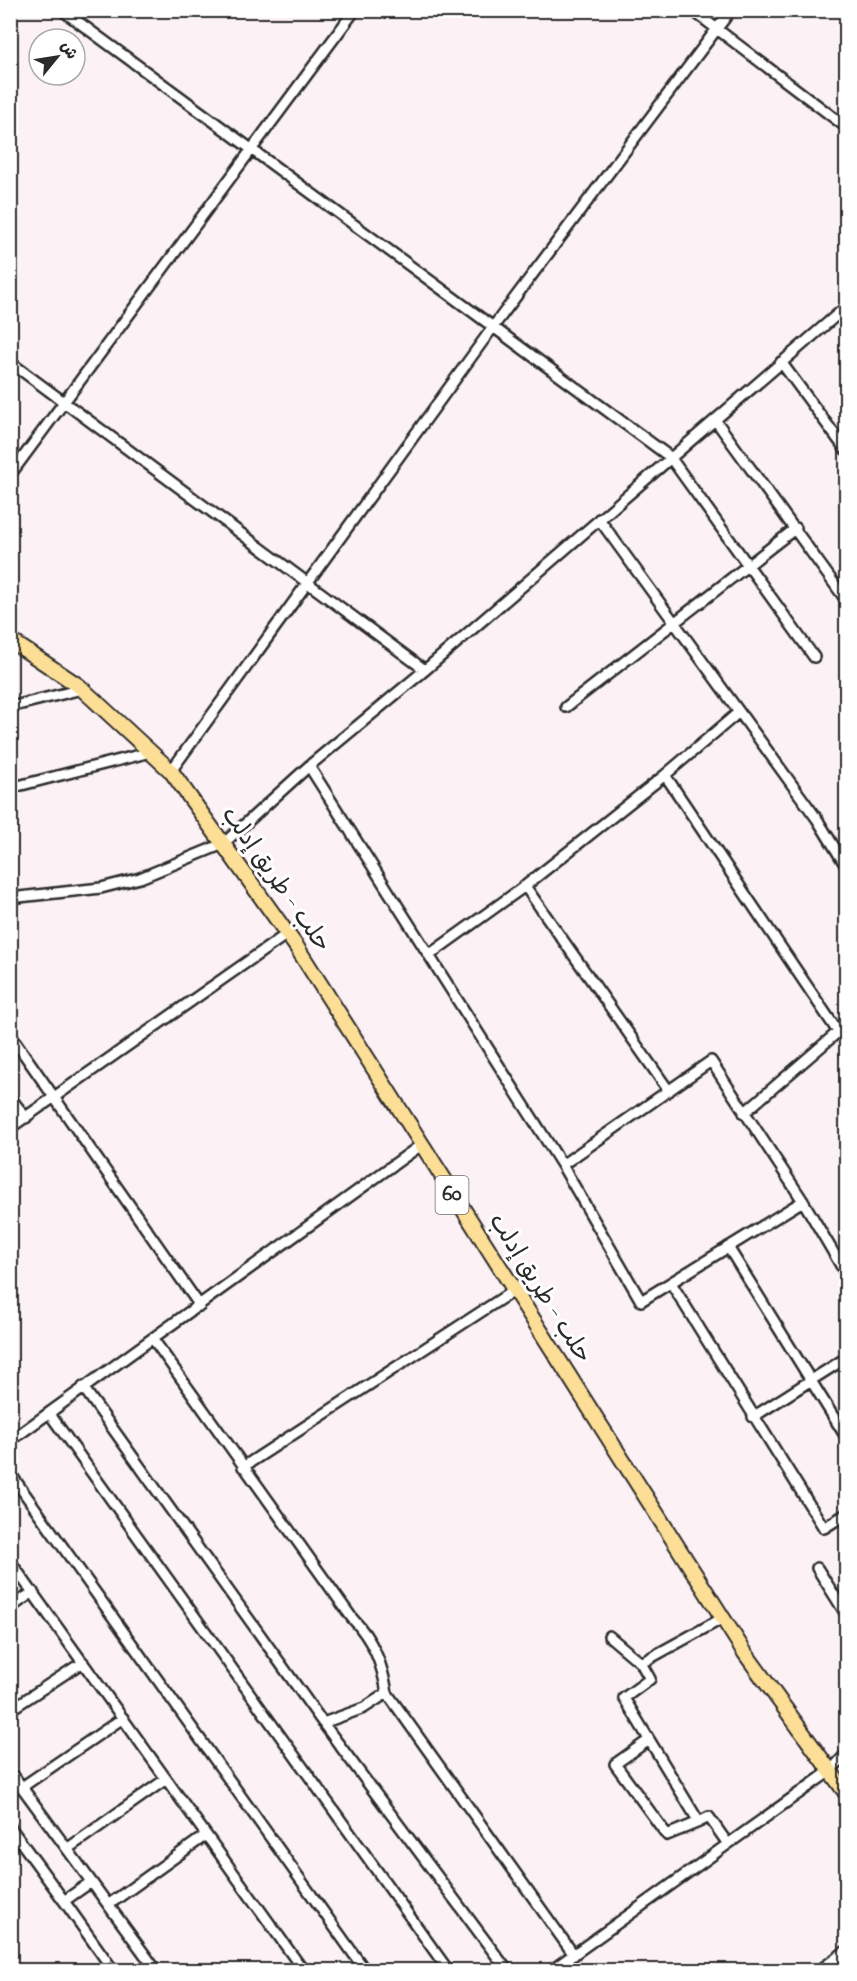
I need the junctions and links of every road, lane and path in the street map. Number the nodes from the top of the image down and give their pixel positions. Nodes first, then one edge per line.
1 (355, 10) edge
2 (692, 10) edge
3 (731, 10) edge
4 (68, 12) edge
5 (717, 29) junction
6 (846, 127) edge
7 (250, 149) junction
8 (846, 307) edge
9 (493, 327) junction
10 (10, 362) edge
11 (781, 362) junction
12 (65, 402) junction
13 (716, 421) junction
14 (846, 450) edge
15 (670, 457) junction
16 (10, 475) edge
17 (599, 519) junction
18 (796, 528) junction
19 (748, 567) junction
20 (307, 582) junction
21 (846, 600) edge
22 (675, 623) junction
23 (10, 639) edge
24 (814, 657) dead end
25 (425, 670) junction
26 (82, 689) junction
27 (10, 707) edge
28 (566, 707) dead end
29 (739, 712) junction
30 (151, 752) junction
31 (309, 766) junction
32 (171, 771) junction
33 (665, 775) junction
34 (10, 788) edge
35 (223, 844) junction
36 (846, 866) edge
37 (525, 886) junction
38 (10, 898) edge
39 (287, 934) junction
40 (429, 955) junction
41 (846, 1025) edge
42 (838, 1032) junction
43 (11, 1036) edge
44 (669, 1091) junction
45 (10, 1097) edge
46 (55, 1098) junction
47 (744, 1113) junction
48 (26, 1118) junction
49 (10, 1128) edge
50 (421, 1145) junction
51 (562, 1165) junction
52 (803, 1201) junction
53 (728, 1247) junction
54 (846, 1274) edge
55 (671, 1283) junction
56 (513, 1291) junction
57 (200, 1306) junction
58 (153, 1339) junction
59 (846, 1358) edge
60 (810, 1381) junction
61 (83, 1387) junction
62 (49, 1413) junction
63 (753, 1417) junction
64 (846, 1437) edge
65 (10, 1440) edge
66 (243, 1467) junction
67 (10, 1473) edge
68 (846, 1514) edge
69 (10, 1561) edge
70 (817, 1568) dead end
71 (33, 1592) junction
72 (10, 1608) edge
73 (846, 1614) edge
74 (723, 1618) junction
75 (609, 1636) dead end
76 (83, 1662) junction
77 (641, 1663) junction
78 (387, 1693) junction
79 (10, 1710) edge
80 (123, 1718) junction
81 (323, 1723) junction
82 (649, 1740) junction
83 (846, 1754) edge
84 (10, 1771) edge
85 (830, 1771) junction
86 (166, 1779) junction
87 (22, 1787) junction
88 (846, 1794) edge
89 (699, 1822) junction
90 (10, 1827) edge
91 (206, 1835) junction
92 (728, 1844) junction
93 (67, 1848) junction
94 (91, 1882) junction
95 (64, 1901) junction
96 (108, 1905) junction
97 (846, 1951) edge
98 (574, 1955) junction
99 (10, 1965) edge
100 (15, 1971) edge
101 (113, 1971) edge
102 (156, 1971) edge
103 (303, 1971) edge
104 (365, 1971) edge
105 (447, 1971) edge
106 (507, 1971) edge
107 (552, 1971) edge
108 (820, 1971) edge

1 - 7 street
2 - 5 street
3 - 5 street
4 - 7 street
5 - 6 street
5 - 9 street
7 - 9 street
7 - 12 street
8 - 11 street
9 - 15 street
9 - 20 street
10 - 12 street
11 - 13 street
11 - 14 street
12 - 16 street
12 - 20 street
13 - 15 street
13 - 18 street
15 - 17 street
15 - 19 street
17 - 22 street
17 - 25 street
18 - 19 street
18 - 21 street
19 - 22 street
19 - 24 street
20 - 25 street
20 - 32 street
22 - 28 street
22 - 29 street
23 - 26 highway, حلب - طريق إدلب / 60
25 - 31 street
26 - 27 street
26 - 30 highway, حلب - طريق إدلب / 60
29 - 33 street
29 - 36 street
30 - 32 highway, حلب - طريق إدلب / 60
30 - 34 street
31 - 35 street
31 - 40 street
32 - 35 highway, حلب - طريق إدلب / 60
33 - 37 street
33 - 42 street
35 - 38 street
35 - 39 highway, حلب - طريق إدلب / 60
37 - 40 street
37 - 44 street
39 - 46 street
39 - 50 highway, حلب - طريق إدلب / 60
40 - 51 street
41 - 42 street
42 - 47 street
43 - 46 street
44 - 47 street
44 - 51 street
45 - 48 street
46 - 48 street
46 - 57 street
47 - 52 street
48 - 49 street
50 - 56 highway, حلب - طريق إدلب / 60
50 - 57 street
51 - 55 street
52 - 53 street
52 - 54 street
53 - 55 street
53 - 60 street
55 - 63 street
56 - 66 street
56 - 74 highway, حلب - طريق إدلب / 60
57 - 58 street
58 - 61 street
58 - 66 street
59 - 60 street
60 - 63 street
60 - 64 street
61 - 62 street
61 - 81 street
62 - 65 street
62 - 105 street
63 - 68 street
66 - 78 street
67 - 104 street
69 - 71 street
70 - 73 street
71 - 72 street
71 - 76 street
74 - 77 street
74 - 85 highway, حلب - طريق إدلب / 60
75 - 77 street
76 - 79 street
76 - 80 street
77 - 82 street
78 - 81 street
78 - 98 street
80 - 86 street
80 - 87 street
81 - 106 street
82 - 89 street
82 - 89 street
83 - 85 street
84 - 87 street
85 - 88 highway, حلب - طريق إدلب / 60
85 - 92 street
86 - 91 street
86 - 93 street
87 - 93 street
89 - 92 street
90 - 95 street
91 - 96 street
91 - 103 street
92 - 98 street
93 - 94 street
94 - 95 street
94 - 96 street
95 - 101 street
96 - 102 street
97 - 108 street
98 - 107 street
99 - 100 street

